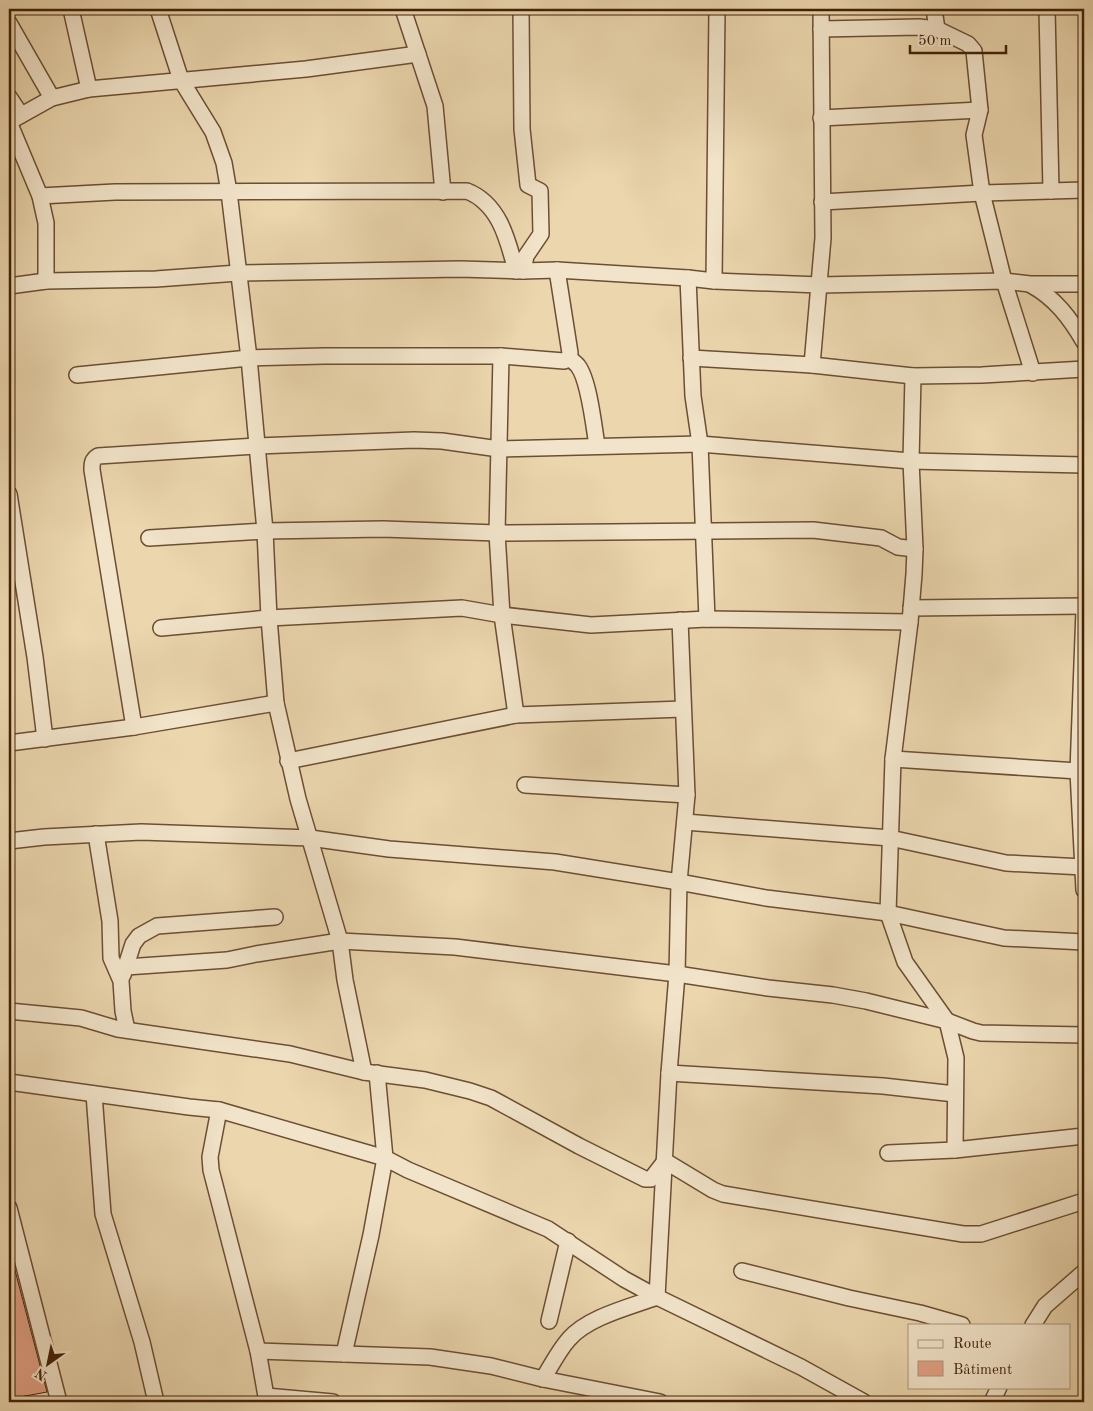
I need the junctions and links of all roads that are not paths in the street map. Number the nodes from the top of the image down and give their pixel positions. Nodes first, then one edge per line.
1 (71, 9) edge
2 (158, 9) edge
3 (403, 9) edge
4 (521, 9) edge
5 (717, 9) edge
6 (821, 9) edge
7 (934, 9) edge
8 (1047, 9) edge
9 (9, 23) edge
10 (821, 29) junction
11 (937, 29) junction
12 (418, 54) junction
13 (180, 80) junction
14 (90, 89) junction
15 (9, 97) edge
16 (52, 98) junction
17 (980, 110) junction
18 (821, 118) junction
19 (13, 119) edge
20 (1084, 190) edge
21 (1051, 191) junction
22 (229, 192) junction
23 (443, 192) junction
24 (982, 193) junction
25 (40, 196) junction
26 (822, 202) junction
27 (557, 270) junction
28 (520, 271) junction
29 (238, 273) junction
30 (688, 278) junction
31 (46, 281) junction
32 (714, 281) junction
33 (1004, 281) junction
34 (1030, 284) junction
35 (1084, 284) edge
36 (820, 285) junction
37 (9, 286) edge
38 (1084, 342) edge
39 (501, 356) junction
40 (249, 358) junction
41 (569, 358) junction
42 (692, 358) junction
43 (812, 365) junction
44 (1084, 370) edge
45 (1033, 373) junction
46 (77, 375) dead end
47 (913, 376) junction
48 (700, 444) junction
49 (257, 446) junction
50 (596, 446) junction
51 (499, 449) junction
52 (911, 461) junction
53 (1084, 465) edge
54 (9, 494) edge
55 (704, 531) junction
56 (265, 532) junction
57 (497, 533) junction
58 (149, 538) dead end
59 (915, 549) junction
60 (1084, 606) edge
61 (1084, 610) edge
62 (502, 615) junction
63 (911, 615) junction
64 (269, 618) junction
65 (707, 619) junction
66 (680, 620) junction
67 (161, 628) dead end
68 (276, 703) junction
69 (684, 709) junction
70 (516, 715) junction
71 (134, 727) junction
72 (1082, 730) edge
73 (45, 739) junction
74 (9, 743) edge
75 (893, 759) junction
76 (288, 761) junction
77 (1078, 771) junction
78 (525, 785) dead end
79 (687, 795) junction
80 (685, 822) junction
81 (96, 834) junction
82 (310, 838) junction
83 (890, 838) junction
84 (9, 841) edge
85 (1083, 866) junction
86 (679, 882) junction
87 (1084, 890) edge
88 (888, 913) junction
89 (274, 918) dead end
90 (340, 941) junction
91 (1084, 942) edge
92 (124, 974) junction
93 (677, 974) junction
94 (9, 1011) edge
95 (123, 1011) junction
96 (947, 1021) junction
97 (110, 1027) junction
98 (127, 1030) junction
99 (1084, 1034) edge
100 (370, 1072) junction
101 (669, 1073) junction
102 (9, 1082) edge
103 (94, 1094) junction
104 (955, 1094) junction
105 (219, 1110) junction
106 (1084, 1136) edge
107 (955, 1150) junction
108 (888, 1154) dead end
109 (385, 1158) junction
110 (665, 1161) junction
111 (1084, 1201) edge
112 (9, 1208) edge
113 (568, 1241) junction
114 (742, 1271) dead end
115 (1084, 1272) edge
116 (657, 1297) junction
117 (549, 1321) dead end
118 (958, 1324) edge
119 (1034, 1324) edge
120 (258, 1351) junction
121 (344, 1354) junction
122 (543, 1379) junction
123 (999, 1388) edge
124 (266, 1399) edge
125 (59, 1402) edge
126 (156, 1402) edge
127 (332, 1402) edge
128 (660, 1402) edge
129 (864, 1402) edge
130 (992, 1402) edge

1 - 14 street
2 - 13 street
3 - 12 street
4 - 28 street
5 - 32 street
6 - 10 street
7 - 11 street
8 - 21 street
9 - 16 street
10 - 11 street
10 - 18 street
11 - 17 street
12 - 13 street
12 - 23 street
13 - 14 street
13 - 22 street
14 - 16 street
15 - 19 street
16 - 19 street
17 - 18 street
17 - 24 street
18 - 26 street
19 - 25 street
20 - 21 street
21 - 24 street
22 - 23 street
22 - 25 street
22 - 29 street
23 - 28 street
24 - 26 street
24 - 33 street
25 - 31 street
26 - 36 street
27 - 28 street
27 - 30 street
27 - 41 street
28 - 29 street
29 - 31 street
29 - 40 street
30 - 32 street
30 - 42 street
31 - 37 street
32 - 36 street
33 - 34 street
33 - 36 street
33 - 45 street
34 - 35 street
34 - 38 street
36 - 43 street
39 - 40 street
39 - 41 street
39 - 51 street
40 - 46 street
40 - 49 street
41 - 50 street
42 - 43 street
42 - 48 street
43 - 47 street
44 - 45 street
45 - 47 street
47 - 52 street
48 - 50 street
48 - 52 street
48 - 55 street
49 - 51 street
49 - 56 street
49 - 71 street
50 - 51 street
51 - 57 street
52 - 53 street
52 - 59 street
54 - 73 street
55 - 57 street
55 - 59 street
55 - 65 street
56 - 57 street
56 - 58 street
56 - 64 street
57 - 62 street
59 - 63 street
60 - 63 street
61 - 72 street
62 - 64 street
62 - 66 street
62 - 70 street
63 - 65 street
63 - 75 street
64 - 67 street
64 - 68 street
65 - 66 street
66 - 69 street
68 - 71 street
68 - 76 street
69 - 70 street
69 - 79 street
70 - 76 street
71 - 73 street
72 - 77 street
73 - 74 street
75 - 77 street
75 - 83 street
76 - 82 street
77 - 85 street
78 - 79 street
79 - 80 street
80 - 83 street
80 - 86 street
81 - 82 street
81 - 84 street
81 - 92 street
82 - 86 street
82 - 90 street
83 - 85 street
83 - 88 street
85 - 87 street
86 - 88 street
86 - 93 street
88 - 91 street
88 - 96 street
89 - 92 street
90 - 92 street
90 - 93 street
90 - 100 street
92 - 95 street
93 - 96 street
93 - 101 street
94 - 97 street
95 - 97 street
95 - 98 street
96 - 99 street
96 - 104 street
97 - 98 street
98 - 100 street
100 - 109 street
100 - 110 street
101 - 104 street
101 - 110 street
102 - 103 street
103 - 105 street
103 - 126 street
104 - 107 street
105 - 109 street
105 - 120 street
106 - 107 street
107 - 108 street
109 - 113 street
109 - 121 street
110 - 111 street
110 - 116 street
112 - 125 street
113 - 116 street
113 - 117 street
114 - 118 street
115 - 119 street
116 - 122 street
116 - 129 street
120 - 121 street
120 - 124 street
121 - 122 street
122 - 128 street
123 - 130 street
124 - 127 street

